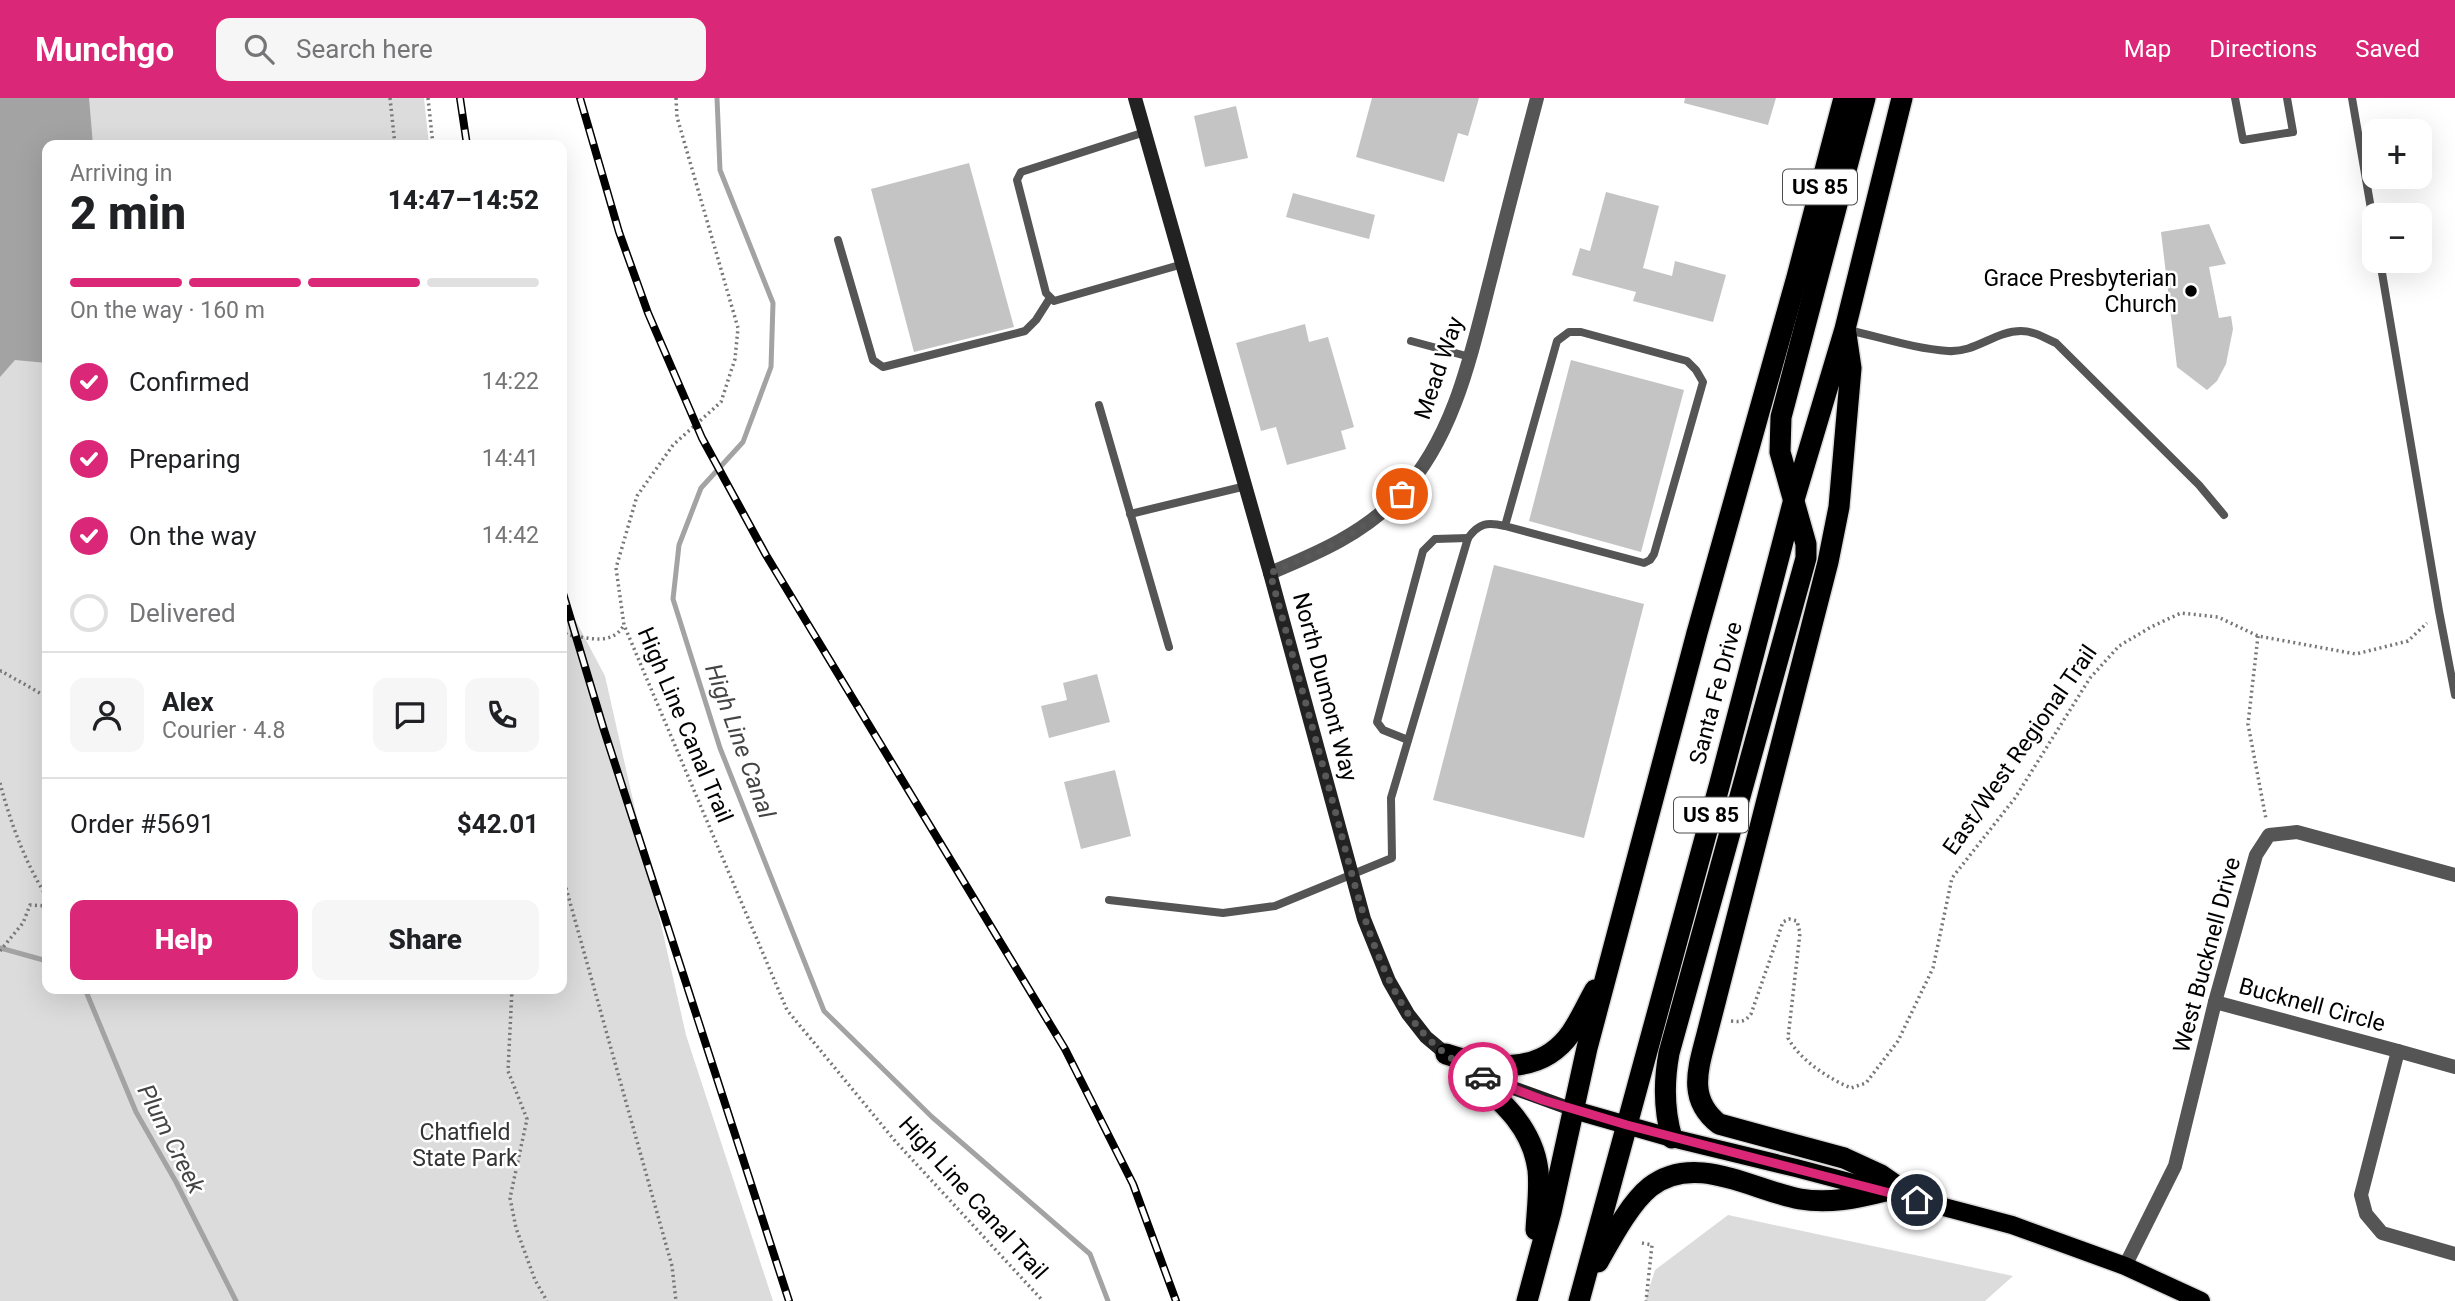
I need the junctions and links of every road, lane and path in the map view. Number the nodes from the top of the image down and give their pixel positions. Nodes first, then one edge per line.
1 (390, 98) edge
2 (428, 98) edge
3 (676, 98) edge
4 (1135, 98) edge
5 (1537, 98) edge
6 (1844, 98) edge
7 (1865, 98) edge
8 (1902, 98) edge
9 (2235, 98) edge
10 (2287, 98) edge
11 (2352, 98) edge
12 (1144, 132) junction
13 (394, 140) edge
14 (432, 140) edge
15 (2370, 203) edge
16 (838, 240) dead end
17 (1183, 264) junction
18 (2381, 273) edge
19 (1050, 298) junction
20 (1845, 329) junction
21 (1410, 341) dead end
22 (1470, 357) junction
23 (1099, 405) dead end
24 (1246, 486) junction
25 (1793, 503) junction
26 (1130, 514) junction
27 (2224, 515) dead end
28 (1505, 527) junction
29 (1468, 538) junction
30 (1270, 573) junction
31 (2439, 611) junction
32 (624, 625) junction
33 (567, 635) edge
34 (2258, 636) junction
35 (1169, 647) dead end
36 (0, 671) edge
37 (42, 693) edge
38 (2455, 695) edge
39 (1408, 740) junction
40 (0, 783) edge
41 (2269, 835) junction
42 (1352, 873) junction
43 (2455, 875) edge
44 (42, 887) edge
45 (567, 892) edge
46 (1109, 900) dead end
47 (42, 906) edge
48 (0, 951) edge
49 (1613, 957) junction
50 (512, 994) edge
51 (2216, 1002) junction
52 (1731, 1021) dead end
53 (2398, 1051) junction
54 (1446, 1054) junction
55 (2455, 1067) edge
56 (1463, 1068) junction
57 (1574, 1110) junction
58 (1627, 1125) junction
59 (1672, 1138) junction
60 (1885, 1191) junction
61 (1917, 1200) junction
62 (1642, 1242) dead end
63 (2455, 1254) edge
64 (2125, 1266) junction
65 (1529, 1293) edge
66 (1581, 1294) edge
67 (547, 1301) edge
68 (676, 1301) edge
69 (1043, 1301) edge
70 (1646, 1301) edge
71 (2200, 1301) edge

1 - 13 path
2 - 14 path
3 - 32 path, High Line Canal Trail
4 - 12 street, North Dumont Way
5 - 22 street, Mead Way
6 - 49 highway, Santa Fe Drive / US 85
7 - 25 highway
8 - 20 highway, Santa Fe Drive / US 85
9 - 10 lane
11 - 15 lane
12 - 17 street, North Dumont Way
12 - 19 lane
16 - 19 lane
17 - 19 lane
17 - 24 street, North Dumont Way
18 - 31 lane
20 - 25 highway, Santa Fe Drive / US 85
20 - 27 lane
20 - 61 highway
21 - 22 lane
22 - 30 street, Mead Way
23 - 26 lane
24 - 26 lane
24 - 30 street, North Dumont Way
25 - 58 highway, Santa Fe Drive / US 85
25 - 59 highway
26 - 35 lane
28 - 28 lane
28 - 29 lane
29 - 39 lane
29 - 39 lane
30 - 42 street, North Dumont Way
31 - 34 path, East/West Regional Trail
31 - 38 lane
32 - 33 path
32 - 69 path, High Line Canal Trail
34 - 41 path
34 - 52 path, East/West Regional Trail
36 - 37 path
39 - 42 lane
40 - 44 path
41 - 43 street
41 - 51 street, West Bucknell Drive
42 - 46 lane
42 - 54 street, North Dumont Way
45 - 68 path
47 - 48 path
49 - 54 highway
49 - 57 highway, Santa Fe Drive / US 85
50 - 67 path
51 - 53 street, Bucknell Circle
51 - 64 street, West Bucknell Drive
53 - 55 street, Bucknell Circle
53 - 63 street, Bucknell Circle
54 - 56 street, North Dumont Way
56 - 57 street, North Dumont Way
56 - 65 highway
57 - 58 main road
57 - 65 highway, Santa Fe Drive / US 85
58 - 59 main road
58 - 66 highway, Santa Fe Drive / US 85
59 - 60 main road
60 - 61 main road
60 - 66 highway
61 - 64 main road
62 - 70 path
64 - 71 main road

